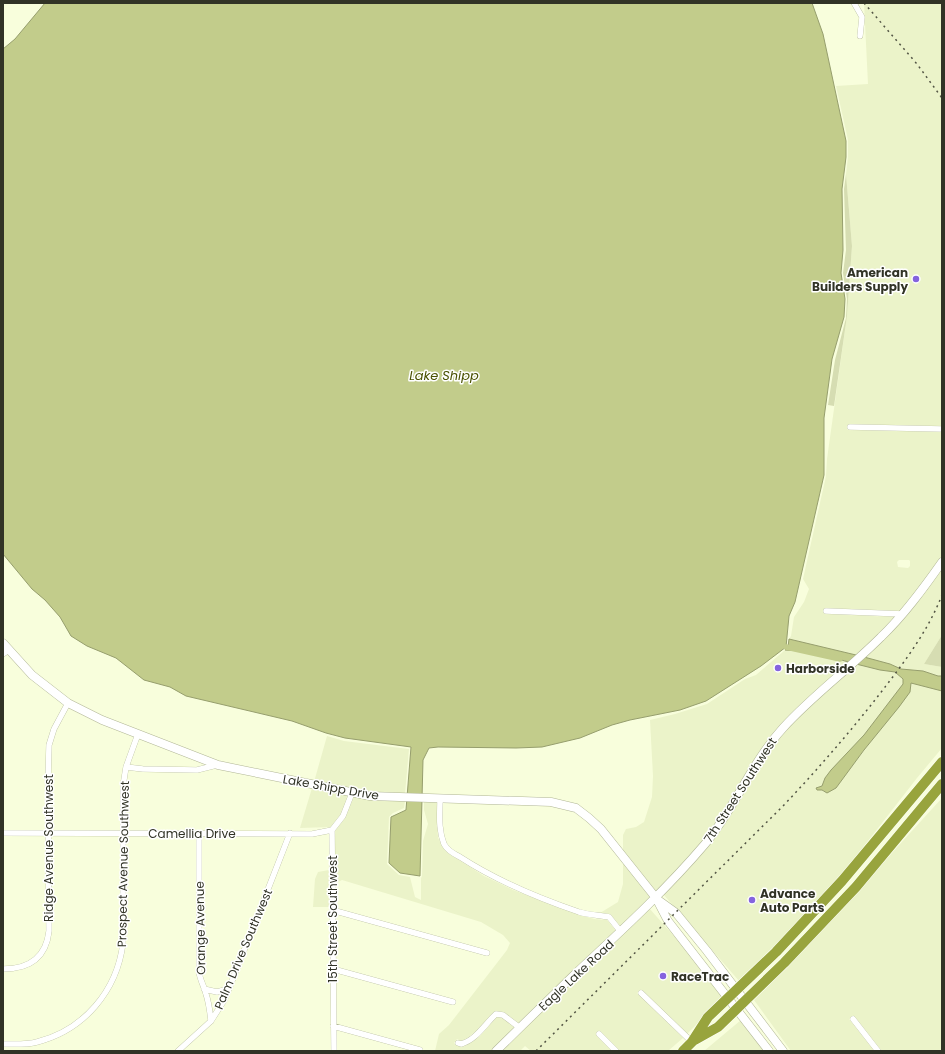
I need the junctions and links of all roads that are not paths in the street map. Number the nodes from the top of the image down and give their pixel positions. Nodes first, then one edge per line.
1 (854, 3) edge
2 (860, 36) dead end
3 (850, 427) dead end
4 (942, 429) edge
5 (942, 562) edge
6 (826, 611) dead end
7 (903, 614) junction
8 (3, 643) edge
9 (6, 652) edge
10 (68, 703) junction
11 (138, 734) junction
12 (942, 762) edge
13 (218, 765) junction
14 (126, 767) junction
15 (942, 784) edge
16 (352, 793) junction
17 (437, 799) junction
18 (332, 830) junction
19 (3, 833) edge
20 (199, 833) junction
21 (290, 833) junction
22 (49, 834) junction
23 (123, 834) junction
24 (656, 898) junction
25 (332, 910) junction
26 (621, 932) junction
27 (487, 953) dead end
28 (3, 969) edge
29 (333, 969) junction
30 (204, 989) junction
31 (228, 989) junction
32 (737, 990) junction
33 (641, 993) dead end
34 (728, 998) junction
35 (746, 1001) junction
36 (453, 1002) dead end
37 (737, 1010) junction
38 (853, 1019) dead end
39 (211, 1021) junction
40 (333, 1026) junction
41 (520, 1028) junction
42 (600, 1034) dead end
43 (692, 1042) junction
44 (458, 1043) dead end
45 (3, 1044) edge
46 (420, 1050) edge
47 (178, 1051) edge
48 (334, 1051) edge
49 (496, 1051) edge
50 (616, 1051) edge
51 (683, 1051) edge
52 (770, 1051) edge
53 (783, 1051) edge
54 (878, 1051) edge

1 - 2 street
3 - 4 street
5 - 7 street, 7th Street Southwest
6 - 7 street
7 - 24 street, 7th Street Southwest
8 - 9 street, Lake Shipp Drive
9 - 10 street, Lake Shipp Drive
10 - 11 street, Lake Shipp Drive
10 - 22 street, Ridge Avenue Southwest
11 - 13 street, Lake Shipp Drive
11 - 14 street, Prospect Avenue Southwest
12 - 32 highway
13 - 14 street
13 - 16 street, Lake Shipp Drive
14 - 23 street, Prospect Avenue Southwest
15 - 35 highway
16 - 17 street, Lake Shipp Drive
16 - 18 street
17 - 24 street, Lake Shipp Drive
17 - 26 street
18 - 21 street, Camellia Drive
18 - 25 street, 15th Street Southwest
19 - 22 street, Camellia Drive
20 - 21 street, Camellia Drive
20 - 23 street, Camellia Drive
20 - 30 street, Orange Avenue
21 - 31 street, Palm Drive Southwest
22 - 23 street, Camellia Drive
22 - 28 street, Ridge Avenue Southwest
23 - 45 street, Prospect Avenue Southwest
24 - 26 street, Eagle Lake Road
24 - 32 street
24 - 34 street
25 - 27 street
25 - 29 street, 15th Street Southwest
26 - 41 street, Eagle Lake Road
29 - 36 street
29 - 40 street, 15th Street Southwest
30 - 31 street
30 - 39 street, Orange Avenue
31 - 39 street, Palm Drive Southwest
32 - 34 highway
32 - 35 street
33 - 43 street
34 - 37 street
34 - 43 highway
35 - 37 highway
35 - 53 street
37 - 43 highway
37 - 52 street
38 - 54 street
39 - 47 street, Palm Drive Southwest
40 - 46 street
40 - 48 street, 15th Street Southwest
41 - 44 street
41 - 49 street, Eagle Lake Road
42 - 50 street
43 - 51 highway

